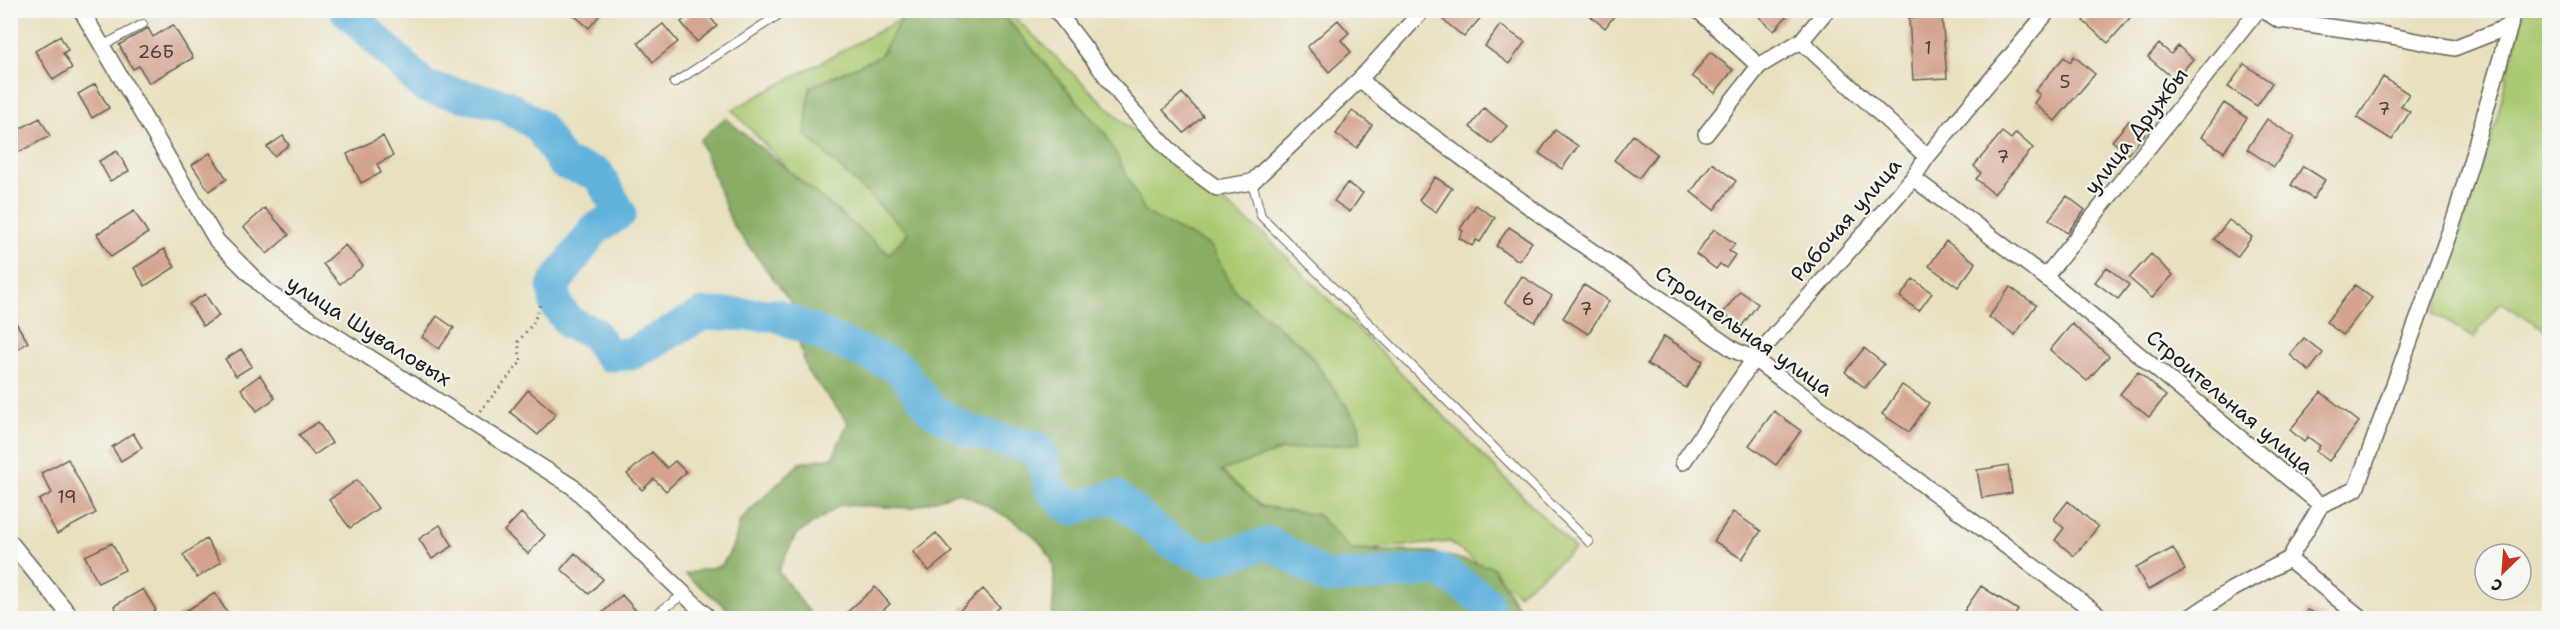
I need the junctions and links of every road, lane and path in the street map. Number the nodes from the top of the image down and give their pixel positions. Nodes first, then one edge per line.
1 (81, 10) edge
2 (786, 10) edge
3 (1056, 10) edge
4 (1423, 10) edge
5 (1698, 10) edge
6 (1827, 10) edge
7 (2049, 10) edge
8 (2260, 10) edge
9 (2512, 10) edge
10 (143, 24) dead end
11 (2510, 26) junction
12 (1801, 41) junction
13 (102, 46) junction
14 (1759, 66) junction
15 (1360, 79) junction
16 (674, 83) dead end
17 (1706, 134) dead end
18 (1927, 157) junction
19 (1913, 178) junction
20 (1252, 182) junction
21 (2045, 277) junction
22 (540, 304) dead end
23 (1754, 359) junction
24 (471, 421) junction
25 (1683, 462) dead end
26 (2321, 505) junction
27 (10, 542) edge
28 (1589, 542) dead end
29 (2289, 559) junction
30 (684, 594) junction
31 (72, 618) edge
32 (651, 618) edge
33 (709, 618) edge
34 (2103, 618) edge
35 (2188, 618) edge
36 (2361, 618) edge

1 - 13 street, улица Шуваловых
2 - 16 lane
3 - 20 street
4 - 15 street
5 - 14 street
6 - 12 street
7 - 18 street, Рабочая улица
8 - 11 street, улица Дружбы
8 - 21 street, улица Дружбы
9 - 11 street
10 - 13 lane
11 - 26 street
12 - 14 street
12 - 18 street
13 - 24 street, улица Шуваловых
14 - 17 street
15 - 20 street
15 - 23 street, Строительная улица
18 - 19 street, Рабочая улица
19 - 21 street, Строительная улица
19 - 23 street, Рабочая улица
20 - 28 lane
21 - 26 street, Строительная улица
22 - 24 path
23 - 25 street, Рабочая улица
23 - 34 street, Строительная улица
24 - 30 street, улица Шуваловых
26 - 29 street
27 - 31 street
29 - 35 street
29 - 36 street
30 - 32 lane
30 - 33 street, улица Шуваловых

